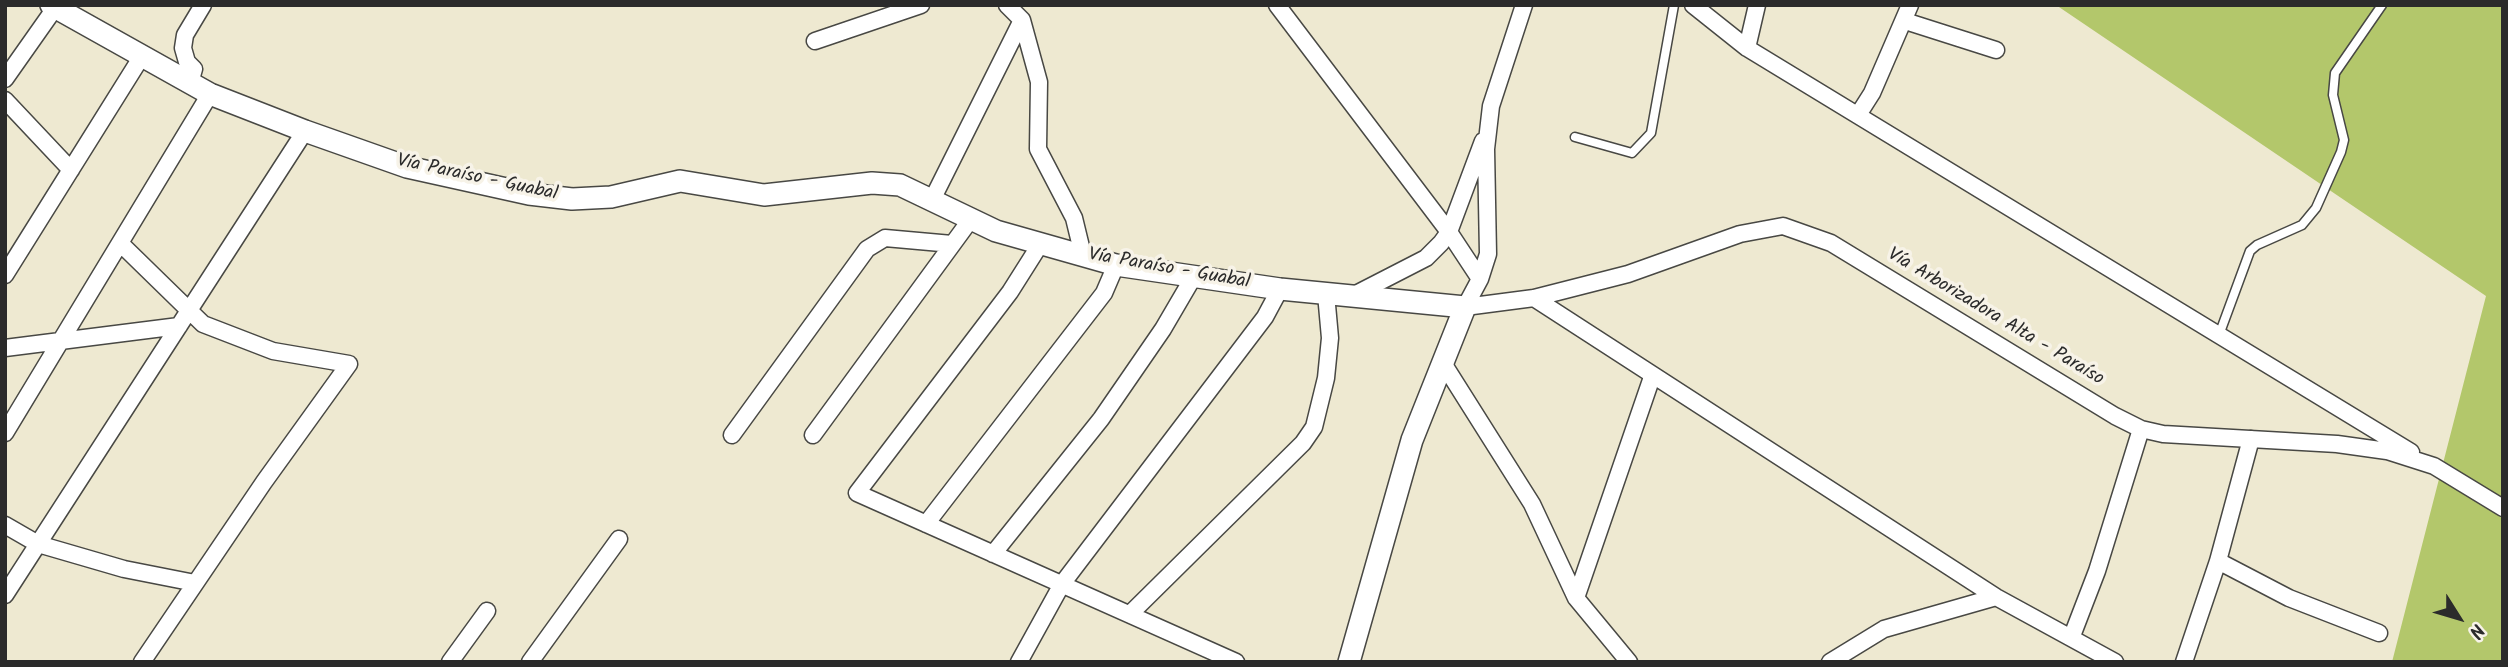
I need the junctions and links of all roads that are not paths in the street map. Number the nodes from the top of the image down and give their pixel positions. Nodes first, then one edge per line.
1 (203, 5) edge
2 (921, 5) edge
3 (1007, 5) edge
4 (1277, 5) edge
5 (1524, 5) edge
6 (1674, 5) edge
7 (1693, 5) edge
8 (1757, 5) edge
9 (2382, 5) edge
10 (53, 6) edge
11 (1908, 13) edge
12 (1022, 20) junction
13 (815, 41) dead end
14 (1747, 48) junction
15 (1996, 50) dead end
16 (142, 56) junction
17 (5, 79) edge
18 (190, 82) junction
19 (210, 94) junction
20 (5, 100) edge
21 (1858, 115) junction
22 (1487, 129) junction
23 (305, 131) junction
24 (1575, 136) dead end
25 (71, 170) junction
26 (932, 200) junction
27 (971, 219) junction
28 (1449, 232) junction
29 (120, 243) junction
30 (1041, 243) junction
31 (952, 244) junction
32 (1083, 255) junction
33 (1115, 265) junction
34 (5, 275) edge
35 (1194, 276) junction
36 (1480, 279) junction
37 (1280, 289) junction
38 (1326, 294) junction
39 (1351, 296) junction
40 (1534, 298) junction
41 (1465, 307) junction
42 (183, 319) junction
43 (2218, 334) junction
44 (61, 342) junction
45 (5, 348) edge
46 (1443, 363) junction
47 (1652, 377) junction
48 (2141, 429) junction
49 (5, 433) edge
50 (732, 435) dead end
51 (813, 435) dead end
52 (2251, 439) junction
53 (2434, 467) junction
54 (2503, 508) edge
55 (926, 524) junction
56 (5, 525) edge
57 (620, 539) dead end
58 (38, 544) junction
59 (993, 554) junction
60 (2218, 561) junction
61 (195, 583) junction
62 (1062, 584) junction
63 (5, 595) edge
64 (1996, 597) junction
65 (1576, 598) junction
66 (487, 611) dead end
67 (1130, 614) junction
68 (2379, 633) dead end
69 (2072, 636) junction
70 (142, 662) edge
71 (450, 662) edge
72 (530, 662) edge
73 (1019, 662) edge
74 (1236, 662) edge
75 (1349, 662) edge
76 (1629, 662) edge
77 (1830, 662) edge
78 (2115, 662) edge
79 (2183, 662) edge

1 - 18 street
2 - 13 street
3 - 12 street
4 - 28 street
5 - 22 street
6 - 24 lane
7 - 14 street
8 - 14 street
9 - 43 lane
10 - 16 street, Vía Paraíso - Guabal
10 - 17 street
11 - 15 street
11 - 21 street
12 - 26 street
12 - 32 street
14 - 21 street
16 - 18 street, Vía Paraíso - Guabal
16 - 25 street
18 - 19 street, Vía Paraíso - Guabal
19 - 23 street, Vía Paraíso - Guabal
19 - 29 street
20 - 25 street
21 - 43 street
22 - 28 street
22 - 36 street
23 - 26 street, Vía Paraíso - Guabal
23 - 42 street
25 - 34 street
26 - 27 street, Vía Paraíso - Guabal
27 - 30 street, Vía Paraíso - Guabal
27 - 31 street
28 - 36 street
28 - 39 street
29 - 42 street
29 - 44 street
30 - 32 street, Vía Paraíso - Guabal
30 - 55 street
31 - 50 street
31 - 51 street
32 - 33 street, Vía Paraíso - Guabal
33 - 35 street, Vía Paraíso - Guabal
33 - 55 street
35 - 37 street, Vía Paraíso - Guabal
35 - 59 street
36 - 41 street
37 - 38 street, Vía Paraíso - Guabal
37 - 62 street
38 - 39 street, Vía Paraíso - Guabal
38 - 67 street
39 - 41 street, Vía Paraíso - Guabal
40 - 41 street, Vía Arborizadora Alta - Paraíso
40 - 47 street
40 - 48 street, Vía Arborizadora Alta - Paraíso
41 - 46 street
42 - 44 street
42 - 58 street
42 - 61 street
43 - 53 street
44 - 45 street
44 - 49 street
46 - 65 street
46 - 75 street
47 - 64 street
47 - 65 street
48 - 52 street, Vía Arborizadora Alta - Paraíso
48 - 69 street
52 - 53 street, Vía Arborizadora Alta - Paraíso
52 - 60 street
53 - 54 street, Vía Arborizadora Alta - Paraíso
55 - 59 street
56 - 58 street
57 - 72 street
58 - 61 street
58 - 63 street
59 - 62 street
60 - 68 street
60 - 79 street
61 - 70 street
62 - 67 street
62 - 73 street
64 - 69 street
64 - 77 street
65 - 76 street
66 - 71 street
67 - 74 street
69 - 78 street

